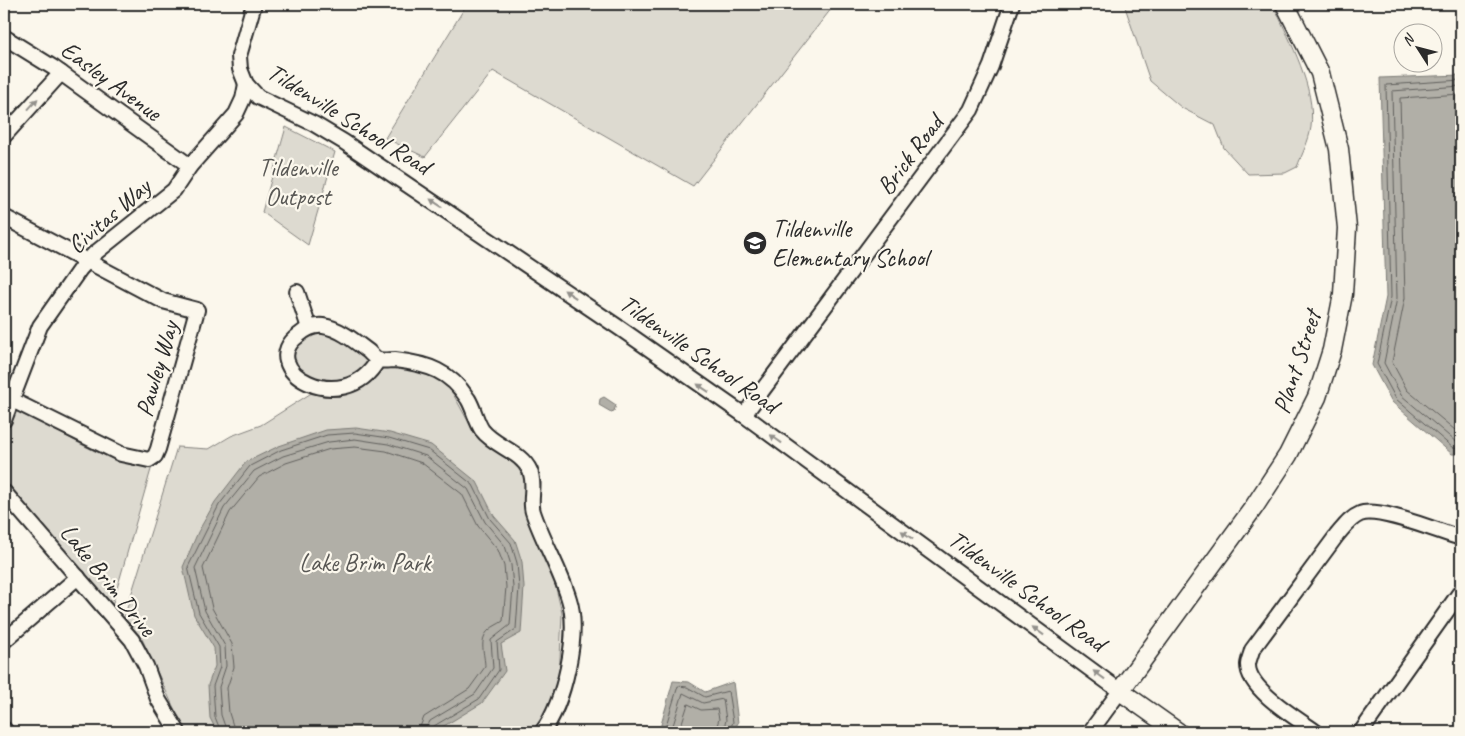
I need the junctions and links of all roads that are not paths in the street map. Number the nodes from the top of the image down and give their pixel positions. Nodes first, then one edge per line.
1 (254, 4) edge
2 (1012, 4) edge
3 (1285, 4) edge
4 (4, 37) edge
5 (61, 73) junction
6 (246, 84) junction
7 (4, 136) edge
8 (190, 166) junction
9 (4, 217) edge
10 (86, 261) junction
11 (297, 292) dead end
12 (309, 328) junction
13 (378, 360) junction
14 (8, 398) edge
15 (744, 415) junction
16 (4, 420) edge
17 (4, 492) edge
18 (1461, 538) edge
19 (78, 577) junction
20 (1461, 591) edge
21 (4, 641) edge
22 (1120, 690) junction
23 (4, 729) edge
24 (6, 732) edge
25 (178, 732) edge
26 (542, 732) edge
27 (1090, 732) edge
28 (1178, 732) edge
29 (1316, 732) edge
30 (1361, 732) edge

1 - 6 street, Tildenville School Road
2 - 15 street, Brick Road
3 - 22 main road, Plant Street
4 - 5 street, Easley Avenue
7 -> 5 street
5 - 8 street, Easley Avenue
6 - 8 street, Civitas Way
15 -> 6 street, Tildenville School Road
8 - 10 street, Civitas Way
9 - 10 street, Pawley Way
10 - 14 street, Civitas Way
10 - 14 street, Pawley Way
11 - 12 street
12 - 13 street
12 - 13 street
13 - 26 street
14 - 16 street, Civitas Way
22 -> 15 street, Tildenville School Road
17 - 19 street, Lake Brim Drive
18 - 29 street
19 - 21 street
19 - 25 street, Lake Brim Drive
20 - 30 street
22 - 27 street
22 - 28 main road, Tildenville School Road
23 - 24 street

